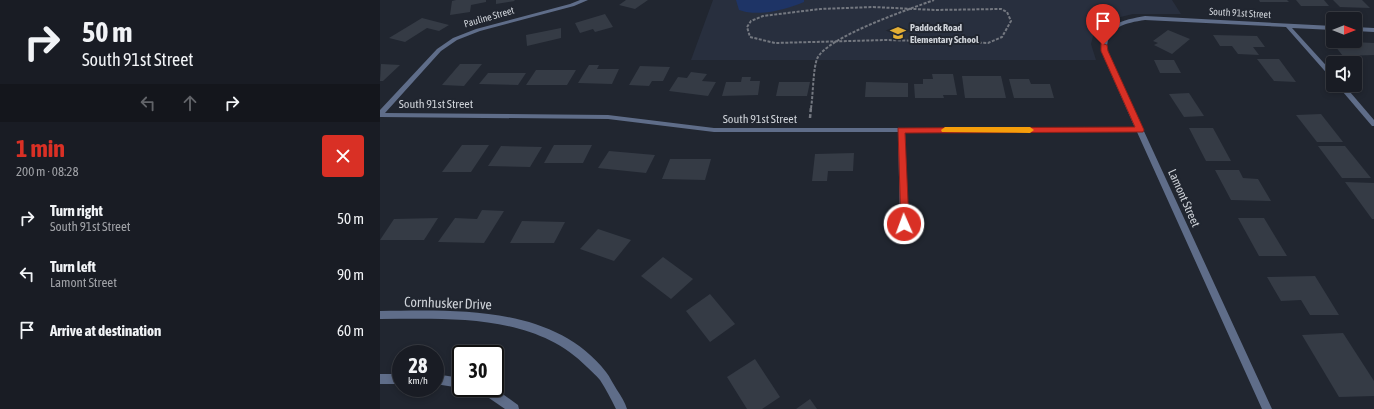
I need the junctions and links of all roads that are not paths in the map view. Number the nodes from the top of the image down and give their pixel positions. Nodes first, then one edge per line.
1 (585, 0) edge
2 (1145, 18) joint
3 (1287, 25) junction
4 (1326, 28) edge
5 (1362, 29) edge
6 (1374, 30) edge
7 (1326, 69) edge
8 (1346, 92) edge
9 (380, 114) edge
10 (1374, 124) edge
11 (901, 130) junction
12 (1140, 130) junction
13 (904, 224) dead end
14 (380, 315) edge
15 (380, 379) edge
16 (392, 379) edge
17 (497, 397) edge
18 (514, 409) edge
19 (622, 409) edge
20 (1266, 409) edge

1 - 9 street, Pauline Street
2 - 3 street, South 91st Street
2 - 12 street, Lamont Street
3 - 4 street, South 91st Street
3 - 7 street
5 - 6 street
8 - 10 street
9 - 11 street, South 91st Street
11 - 12 street, South 91st Street
11 - 13 street
12 - 20 street, Lamont Street
14 - 19 street, Cornhusker Drive
15 - 16 street
17 - 18 street

